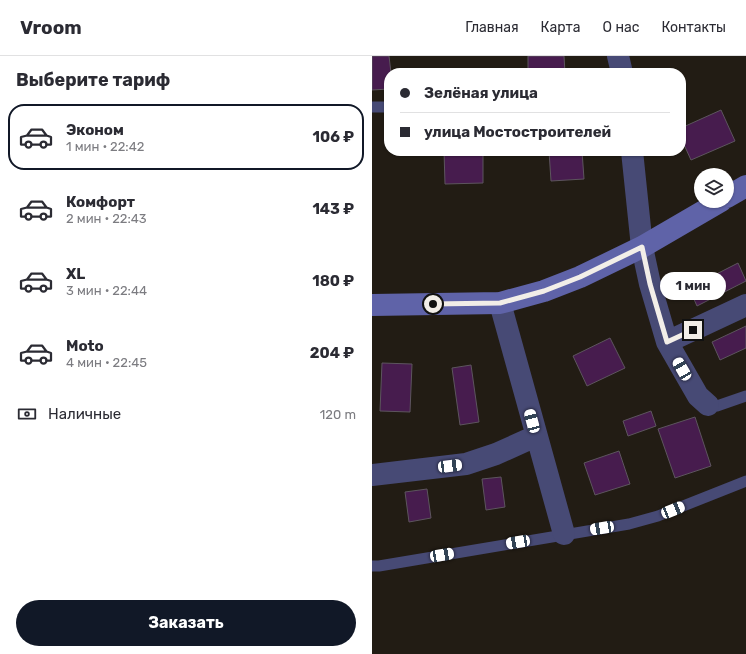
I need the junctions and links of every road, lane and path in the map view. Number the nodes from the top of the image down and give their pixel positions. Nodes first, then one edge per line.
1 (618, 56) edge
2 (621, 68) edge
3 (372, 107) edge
4 (384, 107) edge
5 (633, 156) edge
6 (746, 186) edge
7 (734, 193) edge
8 (709, 208) edge
9 (642, 247) junction
10 (500, 303) junction
11 (372, 305) edge
12 (746, 305) edge
13 (667, 342) junction
14 (746, 396) edge
15 (708, 405) joint
16 (536, 436) junction
17 (372, 475) edge
18 (746, 481) edge
19 (564, 534) junction
20 (372, 566) edge

1 - 2 street
3 - 4 lane
5 - 9 street
6 - 7 street
8 - 9 street
9 - 10 street
9 - 13 street
10 - 11 street
10 - 16 street
12 - 13 street
13 - 15 street
14 - 15 lane
16 - 17 street
16 - 19 street
18 - 19 lane
19 - 20 lane

